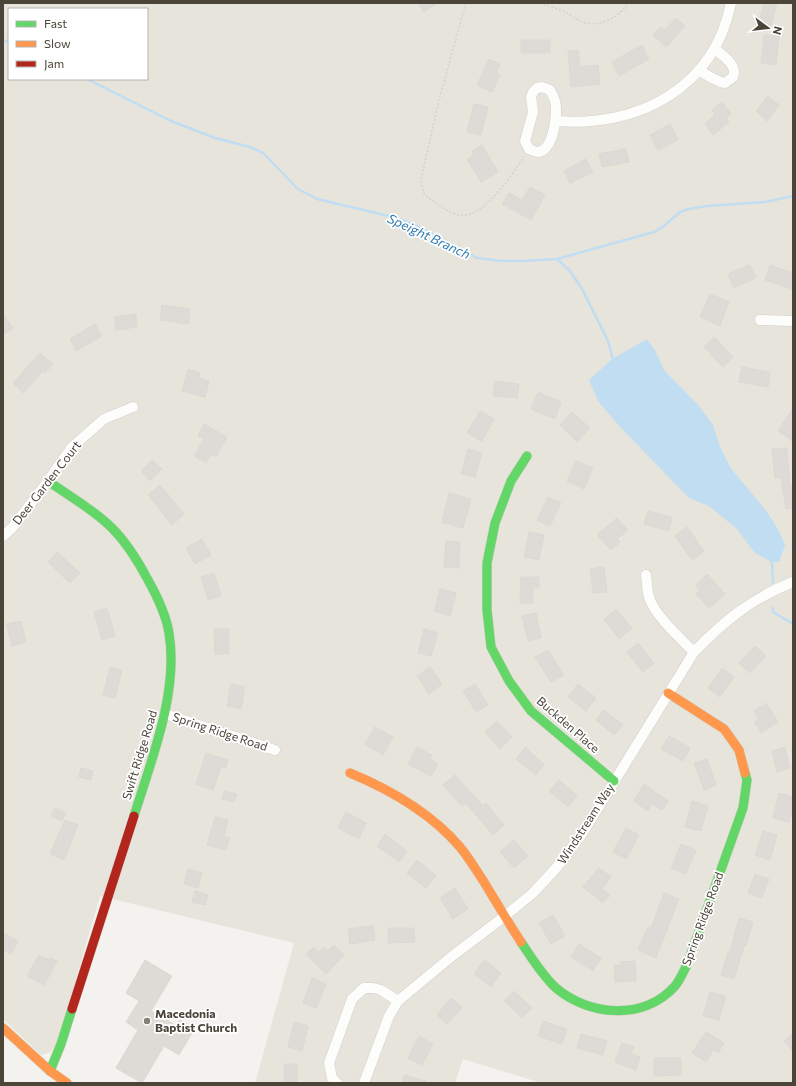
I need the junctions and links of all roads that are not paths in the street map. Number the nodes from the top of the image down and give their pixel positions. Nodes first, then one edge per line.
1 (731, 3) edge
2 (715, 49) junction
3 (699, 70) junction
4 (556, 121) junction
5 (760, 320) dead end
6 (793, 321) edge
7 (133, 407) dead end
8 (527, 456) dead end
9 (48, 481) junction
10 (3, 536) edge
11 (646, 575) dead end
12 (793, 582) edge
13 (694, 652) junction
14 (668, 693) junction
15 (165, 714) junction
16 (275, 750) dead end
17 (350, 773) dead end
18 (614, 781) junction
19 (505, 916) junction
20 (398, 1001) junction
21 (3, 1028) edge
22 (50, 1071) junction
23 (67, 1083) edge
24 (337, 1083) edge
25 (364, 1083) edge

1 - 2 street
2 - 3 street
2 - 3 street
3 - 4 street
4 - 4 street
5 - 6 street
7 - 9 street, Deer Garden Court
8 - 18 street, Buckden Place
9 - 10 street, Deer Garden Court
9 - 15 street, Swift Ridge Road
11 - 13 street
12 - 13 street, Windstream Way
13 - 14 street, Windstream Way
14 - 18 street, Windstream Way
14 - 19 street, Spring Ridge Road
15 - 16 street, Spring Ridge Road
15 - 22 street, Swift Ridge Road
17 - 19 street, Spring Ridge Road
18 - 19 street, Windstream Way
19 - 20 street, Windstream Way
20 - 24 street
20 - 25 street, Windstream Way
21 - 22 street
22 - 23 street

